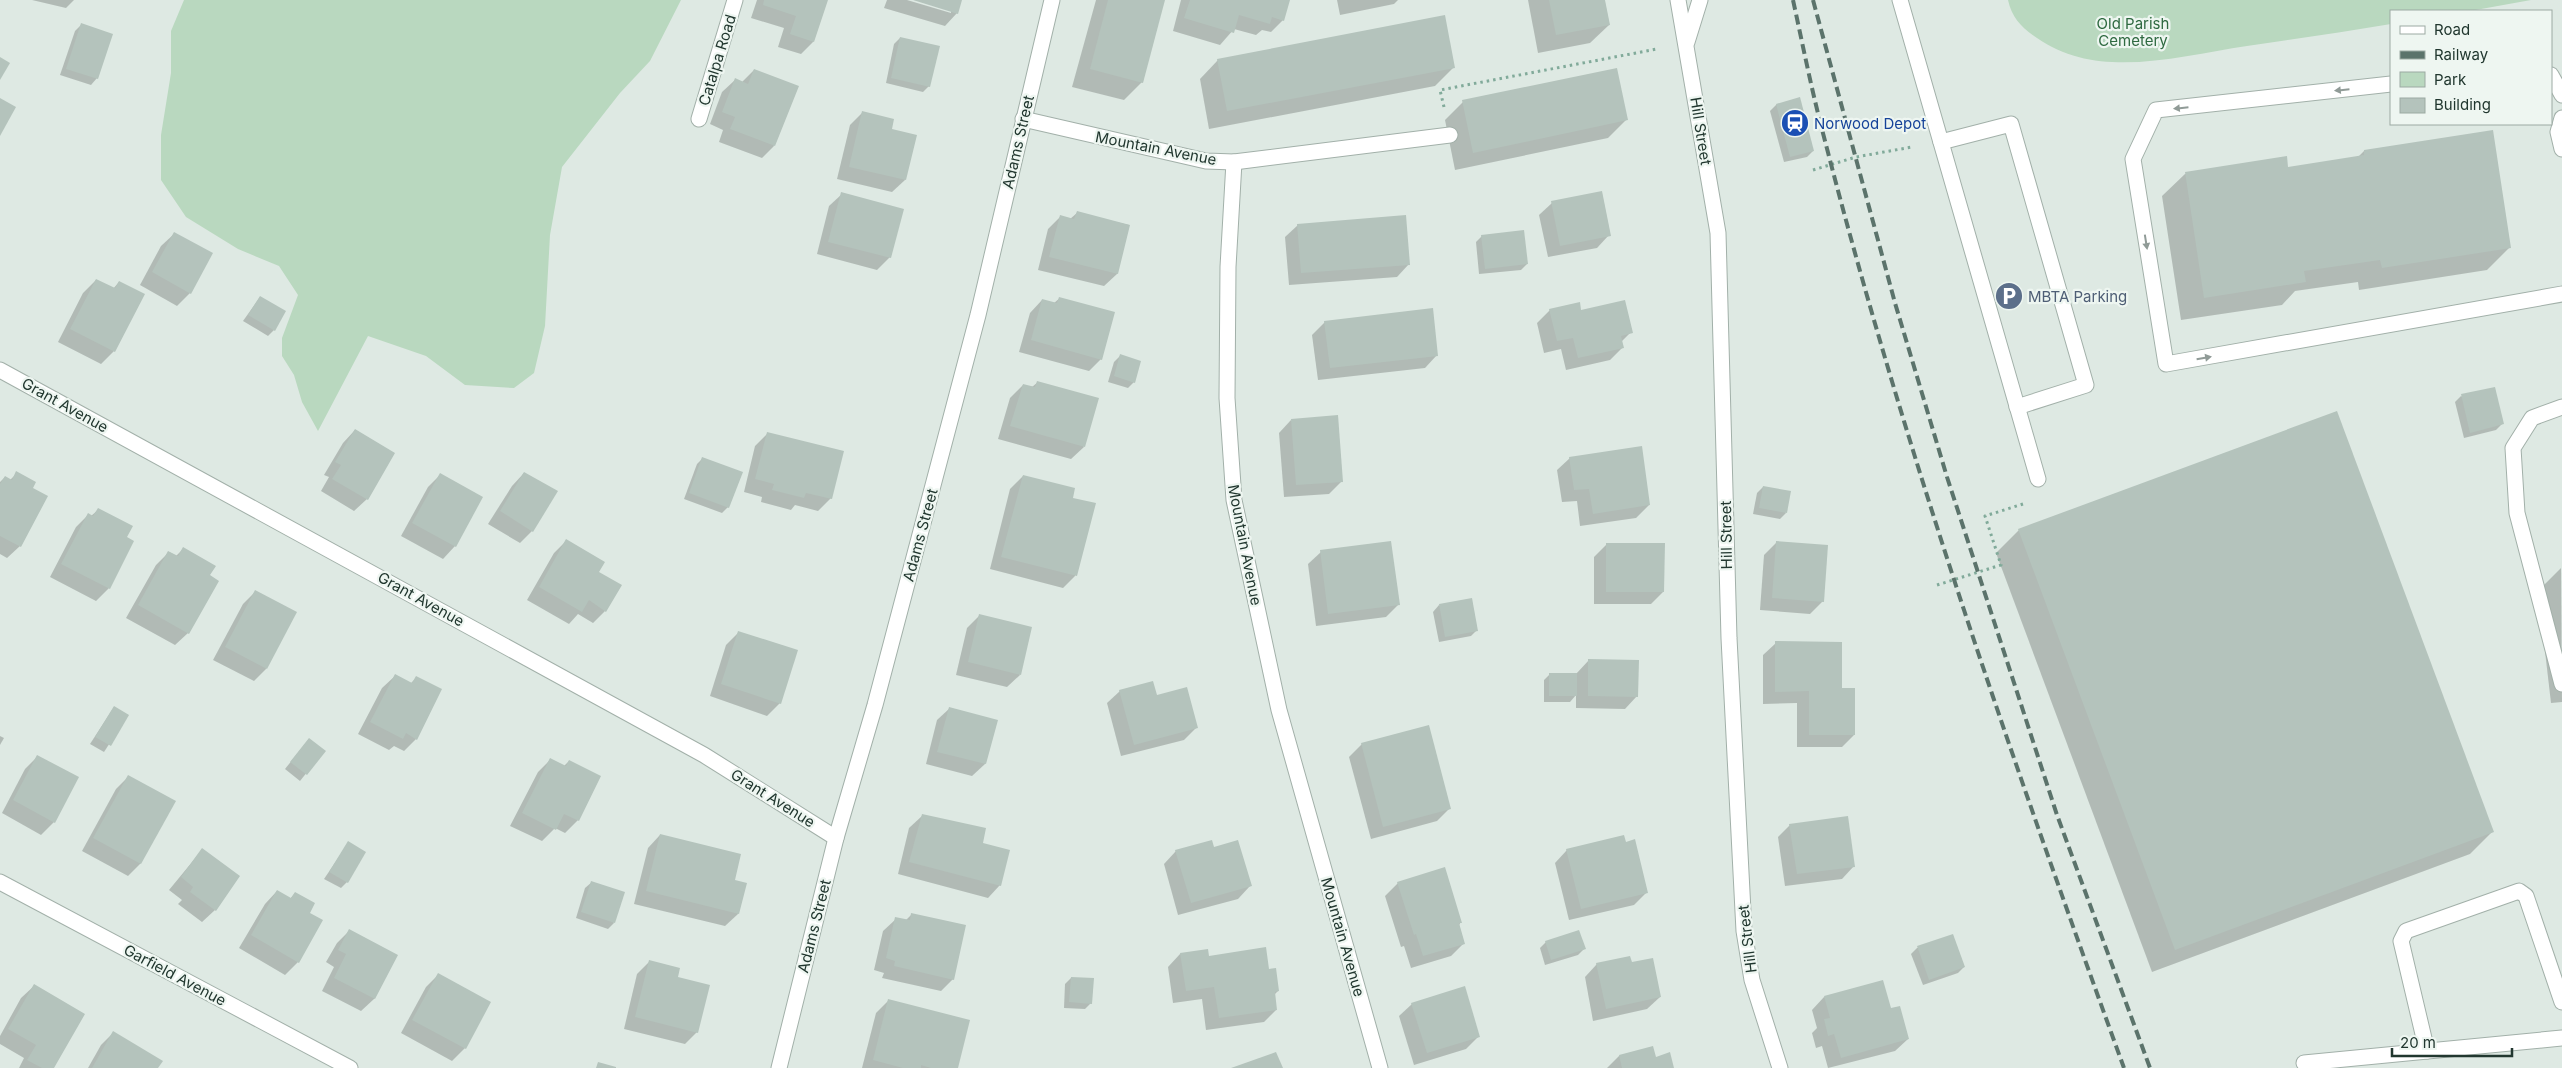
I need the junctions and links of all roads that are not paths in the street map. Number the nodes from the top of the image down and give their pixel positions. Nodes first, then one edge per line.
1 (735, 0) edge
2 (1052, 0) edge
3 (1678, 0) edge
4 (1700, 0) edge
5 (1900, 0) edge
6 (1687, 43) junction
7 (2552, 77) edge
8 (2390, 84) edge
9 (2562, 95) edge
10 (2562, 118) edge
11 (699, 119) dead end
12 (1023, 119) junction
13 (1450, 135) road end
14 (1941, 142) junction
15 (2562, 149) edge
16 (1234, 162) junction
17 (2562, 294) edge
18 (0, 370) edge
19 (2017, 407) junction
20 (2562, 407) edge
21 (2038, 479) road end
22 (2562, 684) edge
23 (836, 838) junction
24 (0, 882) edge
25 (2562, 1002) edge
26 (2562, 1038) edge
27 (2427, 1051) junction
28 (2304, 1063) dead end
29 (350, 1068) edge
30 (779, 1068) edge
31 (1380, 1068) edge
32 (1780, 1068) edge

1 - 11 street, Catalpa Road
2 - 12 street, Adams Street
3 - 6 street, Hill Street
4 - 6 street
5 - 14 street
6 - 32 street, Hill Street
7 - 9 street
8 -> 17 street
10 - 15 street
12 - 16 street, Mountain Avenue
12 - 23 street, Adams Street
13 - 16 street
14 - 19 street
14 - 19 street
16 - 31 street, Mountain Avenue
18 - 23 street, Grant Avenue
19 - 21 street
20 - 22 street
23 - 30 street, Adams Street
24 - 29 street, Garfield Avenue
25 - 27 street
26 - 27 street
27 - 28 street

